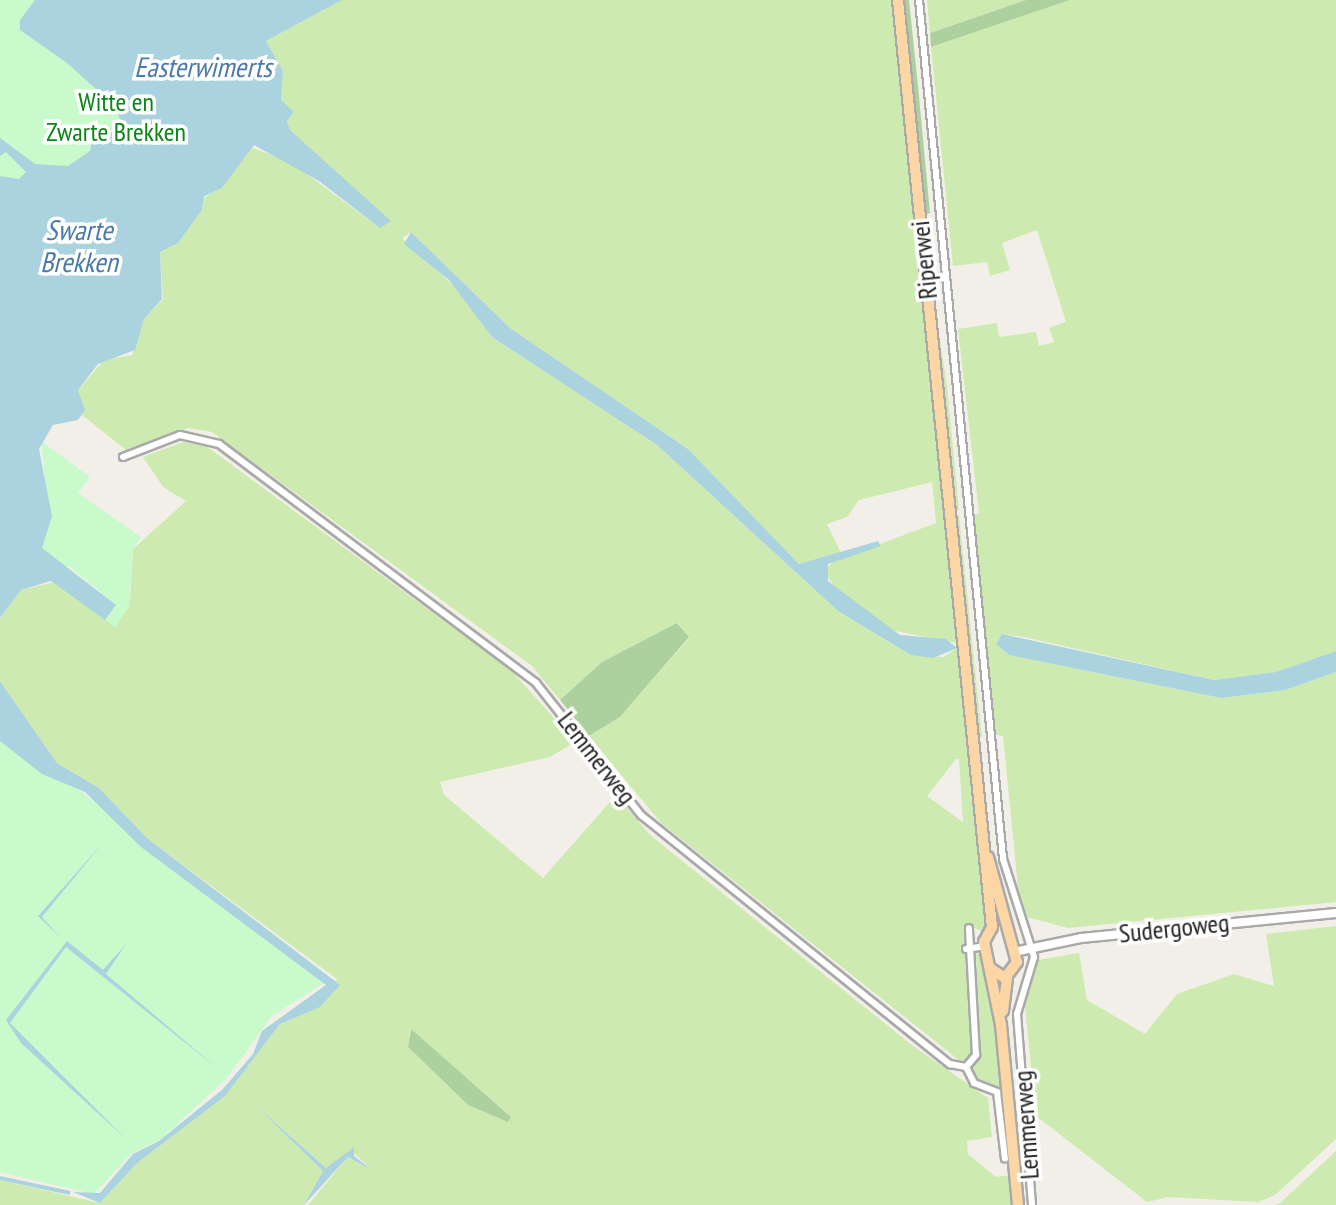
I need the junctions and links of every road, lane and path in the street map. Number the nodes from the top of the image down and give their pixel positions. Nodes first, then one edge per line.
1 (898, 0) edge
2 (919, 0) edge
3 (123, 457) dead end
4 (968, 511) joint
5 (983, 841) junction
6 (1336, 913) edge
7 (992, 927) junction
8 (969, 929) dead end
9 (1009, 935) junction
10 (984, 946) junction
11 (1032, 948) junction
12 (966, 949) junction
13 (1014, 952) junction
14 (990, 968) junction
15 (1007, 978) junction
16 (1001, 1025) junction
17 (966, 1068) junction
18 (1005, 1159) dead end
19 (1018, 1205) edge
20 (1032, 1205) edge

1 - 5 main road, Riperwei
2 - 4 street, Riperwei
3 - 17 street, Lemmerweg
4 - 11 street, Lemmerweg
5 - 7 main road
5 - 9 main road
6 - 11 street, Sudergoweg
7 - 9 main road
7 - 10 main road
8 - 12 street
9 - 13 main road
10 - 12 street
10 - 14 main road, Lemmerweg
11 - 13 street, Sudergoweg
11 - 20 street, Lemmerweg
12 - 17 street
13 - 15 main road, Lemmerweg
14 - 15 main road
14 - 16 main road, Lemmerweg
15 - 16 main road, Lemmerweg
16 - 19 main road, Lemmerweg
17 - 18 street, Lemmerweg

